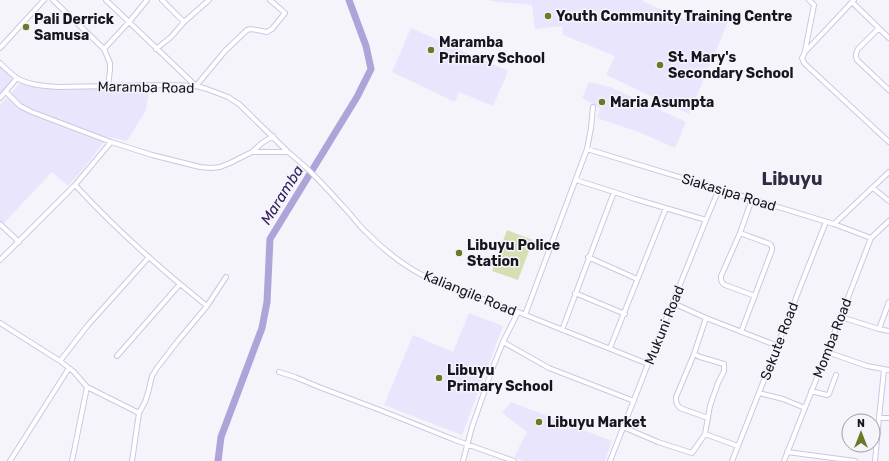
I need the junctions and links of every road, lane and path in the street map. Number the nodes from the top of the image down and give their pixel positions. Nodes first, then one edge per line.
1 (44, 0) edge
2 (53, 0) edge
3 (106, 0) edge
4 (147, 0) edge
5 (162, 0) edge
6 (209, 0) edge
7 (270, 0) edge
8 (809, 0) edge
9 (853, 1) edge
10 (130, 22) junction
11 (184, 22) junction
12 (878, 28) junction
13 (889, 38) edge
14 (0, 48) edge
15 (104, 49) junction
16 (156, 49) junction
17 (805, 52) junction
18 (0, 63) edge
19 (17, 78) junction
20 (108, 86) junction
21 (196, 86) junction
22 (889, 90) edge
23 (6, 92) junction
24 (0, 98) edge
25 (593, 107) dead end
26 (273, 136) junction
27 (111, 142) junction
28 (889, 142) edge
29 (587, 149) junction
30 (252, 152) junction
31 (288, 152) junction
32 (297, 159) joint
33 (889, 172) edge
34 (576, 180) junction
35 (75, 185) junction
36 (873, 188) junction
37 (719, 189) junction
38 (614, 192) junction
39 (752, 199) junction
40 (889, 201) edge
41 (666, 208) junction
42 (706, 220) junction
43 (889, 221) edge
44 (826, 222) junction
45 (0, 224) edge
46 (834, 224) junction
47 (740, 233) junction
48 (871, 238) junction
49 (18, 242) junction
50 (149, 257) junction
51 (588, 257) junction
52 (0, 260) edge
53 (226, 277) dead end
54 (637, 279) junction
55 (180, 284) junction
56 (575, 293) junction
57 (754, 296) junction
58 (889, 302) edge
59 (673, 303) junction
60 (207, 306) junction
61 (518, 312) junction
62 (625, 314) junction
63 (525, 315) junction
64 (841, 317) junction
65 (706, 318) junction
66 (0, 323) edge
67 (562, 330) junction
68 (879, 330) junction
69 (889, 331) edge
70 (741, 332) junction
71 (502, 342) junction
72 (778, 346) junction
73 (610, 348) junction
74 (828, 352) junction
75 (694, 354) junction
76 (117, 356) dead end
77 (60, 361) junction
78 (648, 364) junction
79 (69, 368) junction
80 (887, 370) edge
81 (279, 372) dead end
82 (836, 375) dead end
83 (87, 387) junction
84 (811, 391) junction
85 (759, 393) junction
86 (634, 401) junction
87 (805, 408) junction
88 (139, 413) junction
89 (880, 413) edge
90 (708, 418) junction
91 (623, 427) junction
92 (705, 434) junction
93 (468, 444) junction
94 (738, 446) junction
95 (787, 452) junction
96 (10, 461) edge
97 (72, 461) edge
98 (132, 461) edge
99 (463, 461) edge
100 (514, 461) edge
101 (610, 461) edge
102 (732, 461) edge
103 (784, 461) edge
104 (855, 461) edge

1 - 14 street
2 - 15 street
3 - 10 street
4 - 10 street
5 - 11 street
6 - 11 street
7 - 21 street
8 - 17 street
9 - 12 street
9 - 17 street
10 - 15 street
10 - 16 street
11 - 16 street
12 - 13 street
12 - 22 street
15 - 20 street
16 - 21 street
17 - 28 street
18 - 19 street, Maramba Road
19 - 20 street, Maramba Road
19 - 23 street
20 - 21 street, Maramba Road
21 - 26 street, Maramba Road
23 - 24 street
23 - 27 street
25 - 29 street
26 - 30 street
26 - 31 street, Maramba Road
27 - 30 street
27 - 35 street
29 - 34 street
29 - 37 street, Siakasipa Road
30 - 31 street
31 - 32 street, Maramba Road
32 - 61 street, Kaliangile Road
33 - 36 street
34 - 38 street
34 - 63 street
35 - 49 street
35 - 50 street
36 - 40 street
36 - 46 street
37 - 39 street, Siakasipa Road
37 - 42 street, Mukuni Road
38 - 41 street
38 - 51 street
39 - 44 street, Siakasipa Road
39 - 47 street
41 - 42 street
41 - 54 street
42 - 59 street, Mukuni Road
43 - 48 street, Momba Road
44 - 46 street, Siakasipa Road
44 - 72 street, Sekute Road
45 - 49 street
46 - 48 street, Siakasipa Road
47 - 57 street
47 - 57 street
48 - 64 street, Momba Road
49 - 52 street
50 - 55 street
50 - 77 street
51 - 54 street
51 - 56 street
53 - 60 street
54 - 62 street
55 - 60 street
55 - 76 street
56 - 62 street
56 - 67 street
57 - 70 street
58 - 68 street
59 - 65 street
59 - 78 street, Mukuni Road
60 - 88 street
61 - 63 street, Kaliangile Road
61 - 71 street
62 - 73 street
63 - 67 street, Kaliangile Road
64 - 68 street
64 - 74 street, Momba Road
65 - 70 street
65 - 75 street
66 - 77 street
67 - 73 street, Kaliangile Road
68 - 69 street
70 - 72 street
71 - 86 street
71 - 93 street
72 - 85 street, Sekute Road
73 - 78 street, Kaliangile Road
74 - 80 street
74 - 84 street, Momba Road
75 - 90 street
75 - 90 street
77 - 79 street
78 - 86 street, Mukuni Road
79 - 83 street
79 - 96 street
80 - 89 street
81 - 93 street
82 - 84 street
83 - 88 street
83 - 97 street
84 - 87 street, Momba Road
85 - 87 street
85 - 94 street, Sekute Road
86 - 91 street, Mukuni Road
87 - 95 street, Momba Road
88 - 98 street
90 - 92 street
91 - 92 street
91 - 101 street, Mukuni Road
92 - 94 street
93 - 99 street
93 - 100 street
94 - 102 street, Sekute Road
95 - 103 street, Momba Road
95 - 104 street

